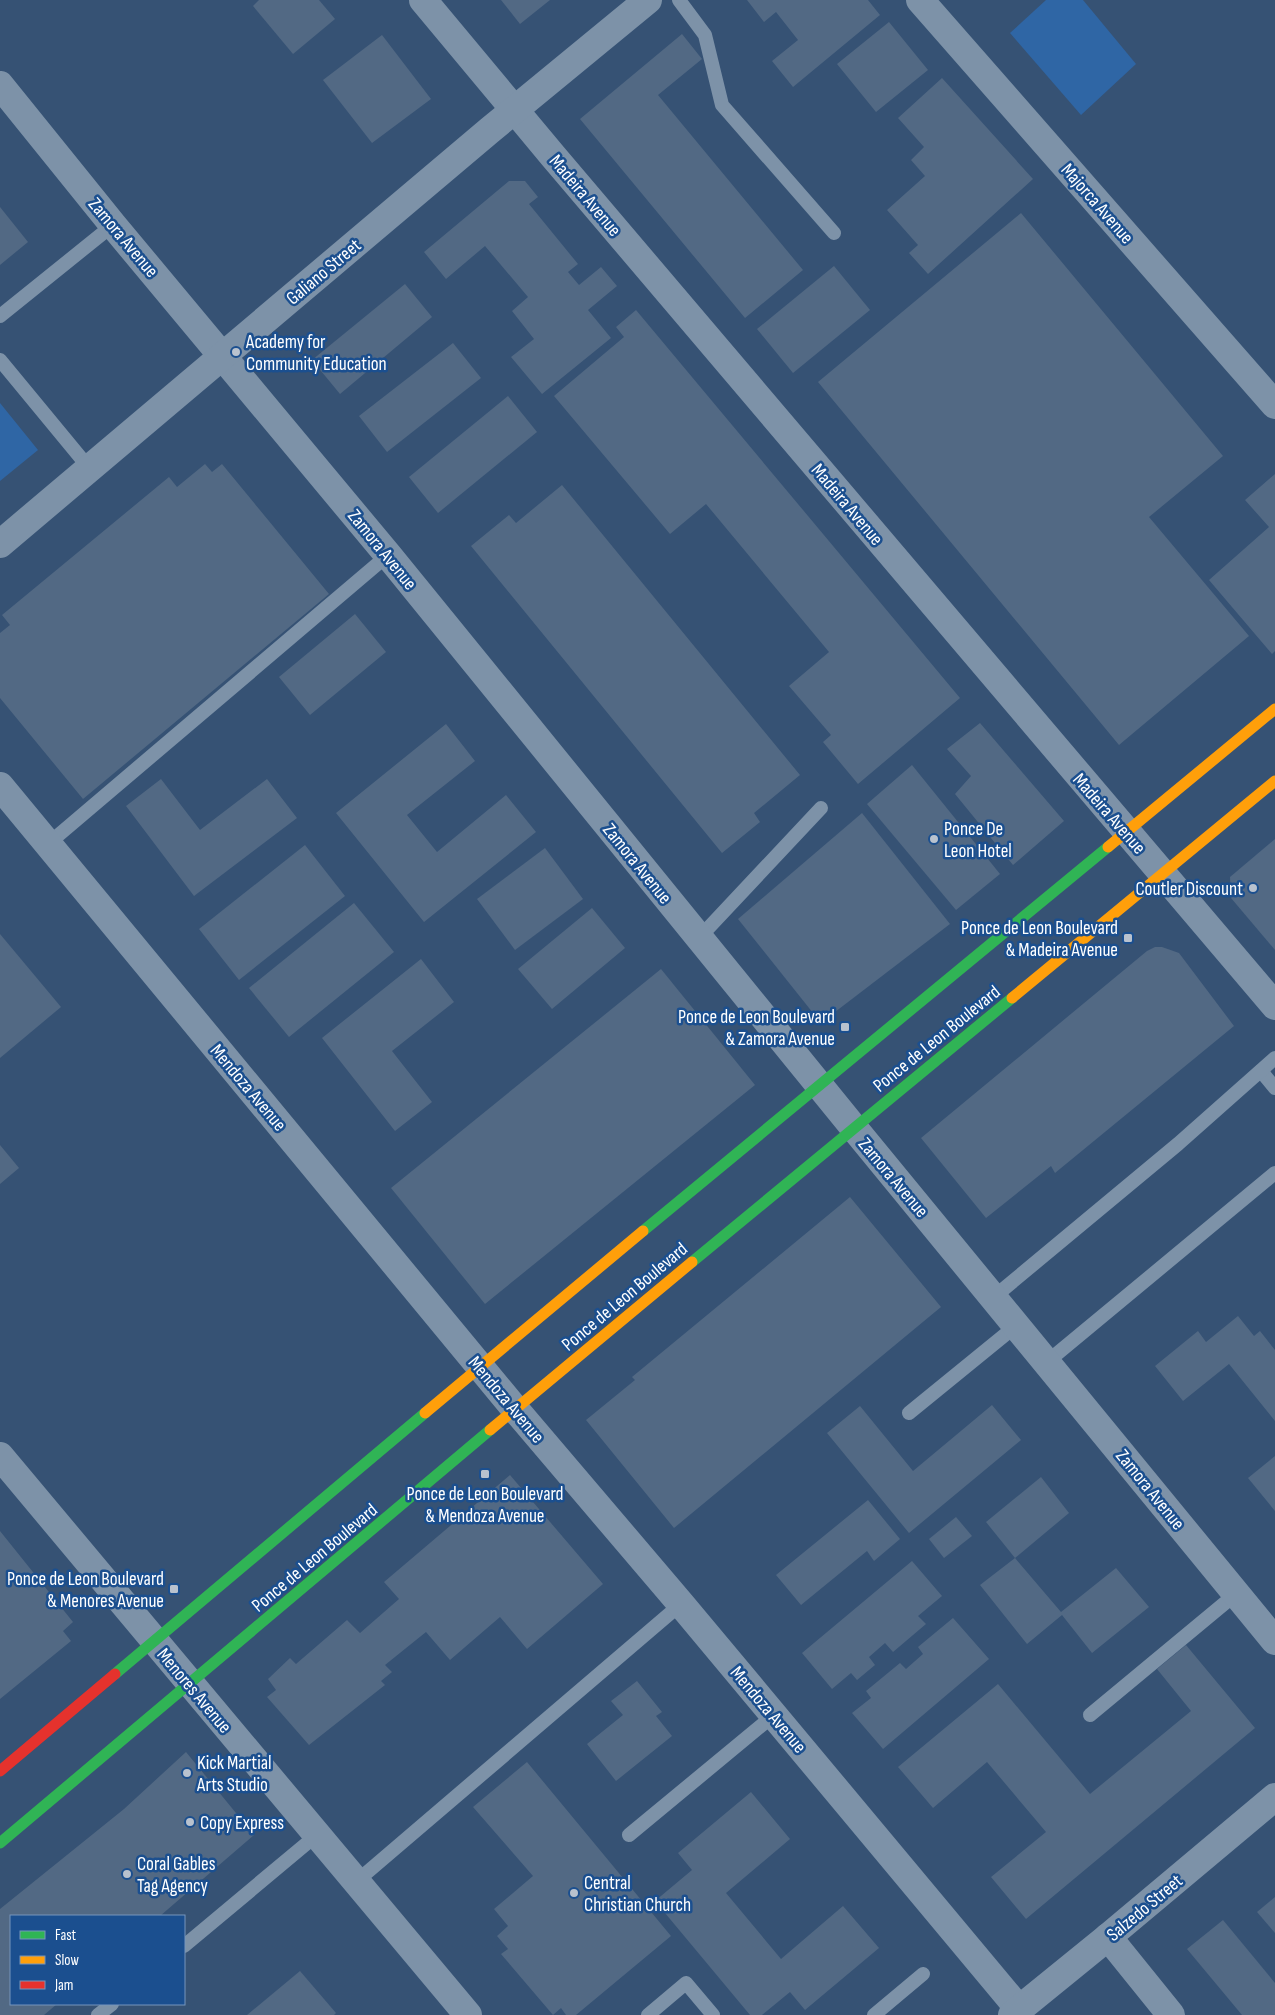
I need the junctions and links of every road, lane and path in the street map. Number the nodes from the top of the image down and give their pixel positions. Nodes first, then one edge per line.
1 (423, 0) edge
2 (648, 0) edge
3 (679, 0) edge
4 (920, 0) edge
5 (0, 85) edge
6 (514, 110) junction
7 (113, 225) junction
8 (834, 233) dead end
9 (0, 316) edge
10 (224, 356) junction
11 (0, 360) edge
12 (1275, 405) edge
13 (90, 469) junction
14 (0, 544) edge
15 (388, 555) junction
16 (1275, 709) edge
17 (1275, 781) edge
18 (0, 786) edge
19 (821, 808) dead end
20 (1127, 832) junction
21 (48, 844) junction
22 (1163, 874) junction
23 (700, 938) junction
24 (1275, 1006) edge
25 (1275, 1058) edge
26 (1261, 1071) junction
27 (820, 1086) junction
28 (1275, 1088) edge
29 (854, 1128) junction
30 (1275, 1172) edge
31 (994, 1297) junction
32 (1017, 1325) junction
33 (1047, 1362) junction
34 (480, 1366) junction
35 (515, 1409) junction
36 (909, 1413) dead end
37 (0, 1456) edge
38 (1237, 1593) junction
39 (681, 1604) junction
40 (1275, 1641) edge
41 (155, 1642) junction
42 (190, 1684) junction
43 (774, 1715) junction
44 (1090, 1715) dead end
45 (0, 1771) edge
46 (1275, 1797) edge
47 (318, 1834) junction
48 (629, 1835) dead end
49 (0, 1843) edge
50 (357, 1881) junction
51 (1108, 1937) junction
52 (185, 1945) edge
53 (923, 1974) dead end
54 (111, 2005) edge
55 (1015, 2012) edge
56 (98, 2015) edge
57 (468, 2015) edge
58 (648, 2015) edge
59 (713, 2015) edge
60 (874, 2015) edge
61 (1171, 2015) edge

1 - 6 street, Madeira Avenue
2 - 6 street, Galiano Street
3 - 8 lane
4 - 12 street, Majorca Avenue
5 - 7 street, Zamora Avenue
6 - 10 street, Galiano Street
6 - 20 street, Madeira Avenue
7 - 9 lane
7 - 10 street, Zamora Avenue
10 - 13 street, Galiano Street
10 - 15 street, Zamora Avenue
11 - 13 lane
13 - 14 street, Galiano Street
15 - 21 lane
15 - 23 street, Zamora Avenue
16 - 20 street, Ponce de Leon Boulevard
17 - 22 street, Ponce de Leon Boulevard
18 - 21 street, Mendoza Avenue
19 - 23 lane
20 - 22 street, Madeira Avenue
20 - 27 street, Ponce de Leon Boulevard
21 - 34 street, Mendoza Avenue
22 - 24 street, Madeira Avenue
22 - 29 street, Ponce de Leon Boulevard
23 - 27 street, Zamora Avenue
25 - 26 lane
26 - 28 lane
26 - 31 lane
27 - 29 street, Zamora Avenue
27 - 34 street, Ponce de Leon Boulevard
29 - 31 street, Zamora Avenue
29 - 35 street, Ponce de Leon Boulevard
30 - 33 lane
31 - 32 street, Zamora Avenue
32 - 33 street, Zamora Avenue
32 - 36 lane
33 - 38 street, Zamora Avenue
34 - 35 street, Mendoza Avenue
34 - 41 street, Ponce de Leon Boulevard
35 - 39 street, Mendoza Avenue
35 - 42 street, Ponce de Leon Boulevard
37 - 41 street, Menores Avenue
38 - 40 street, Zamora Avenue
38 - 44 lane
39 - 43 street, Mendoza Avenue
39 - 50 lane
41 - 42 street, Menores Avenue
41 - 45 street, Ponce de Leon Boulevard
42 - 47 street, Menores Avenue
42 - 49 street, Ponce de Leon Boulevard
43 - 48 lane
43 - 55 street, Mendoza Avenue
46 - 51 street, Salzedo Street
47 - 50 street, Menores Avenue
47 - 52 lane
50 - 57 street, Menores Avenue
51 - 55 street, Salzedo Street
51 - 61 street
53 - 60 lane
54 - 56 lane
58 - 59 lane

